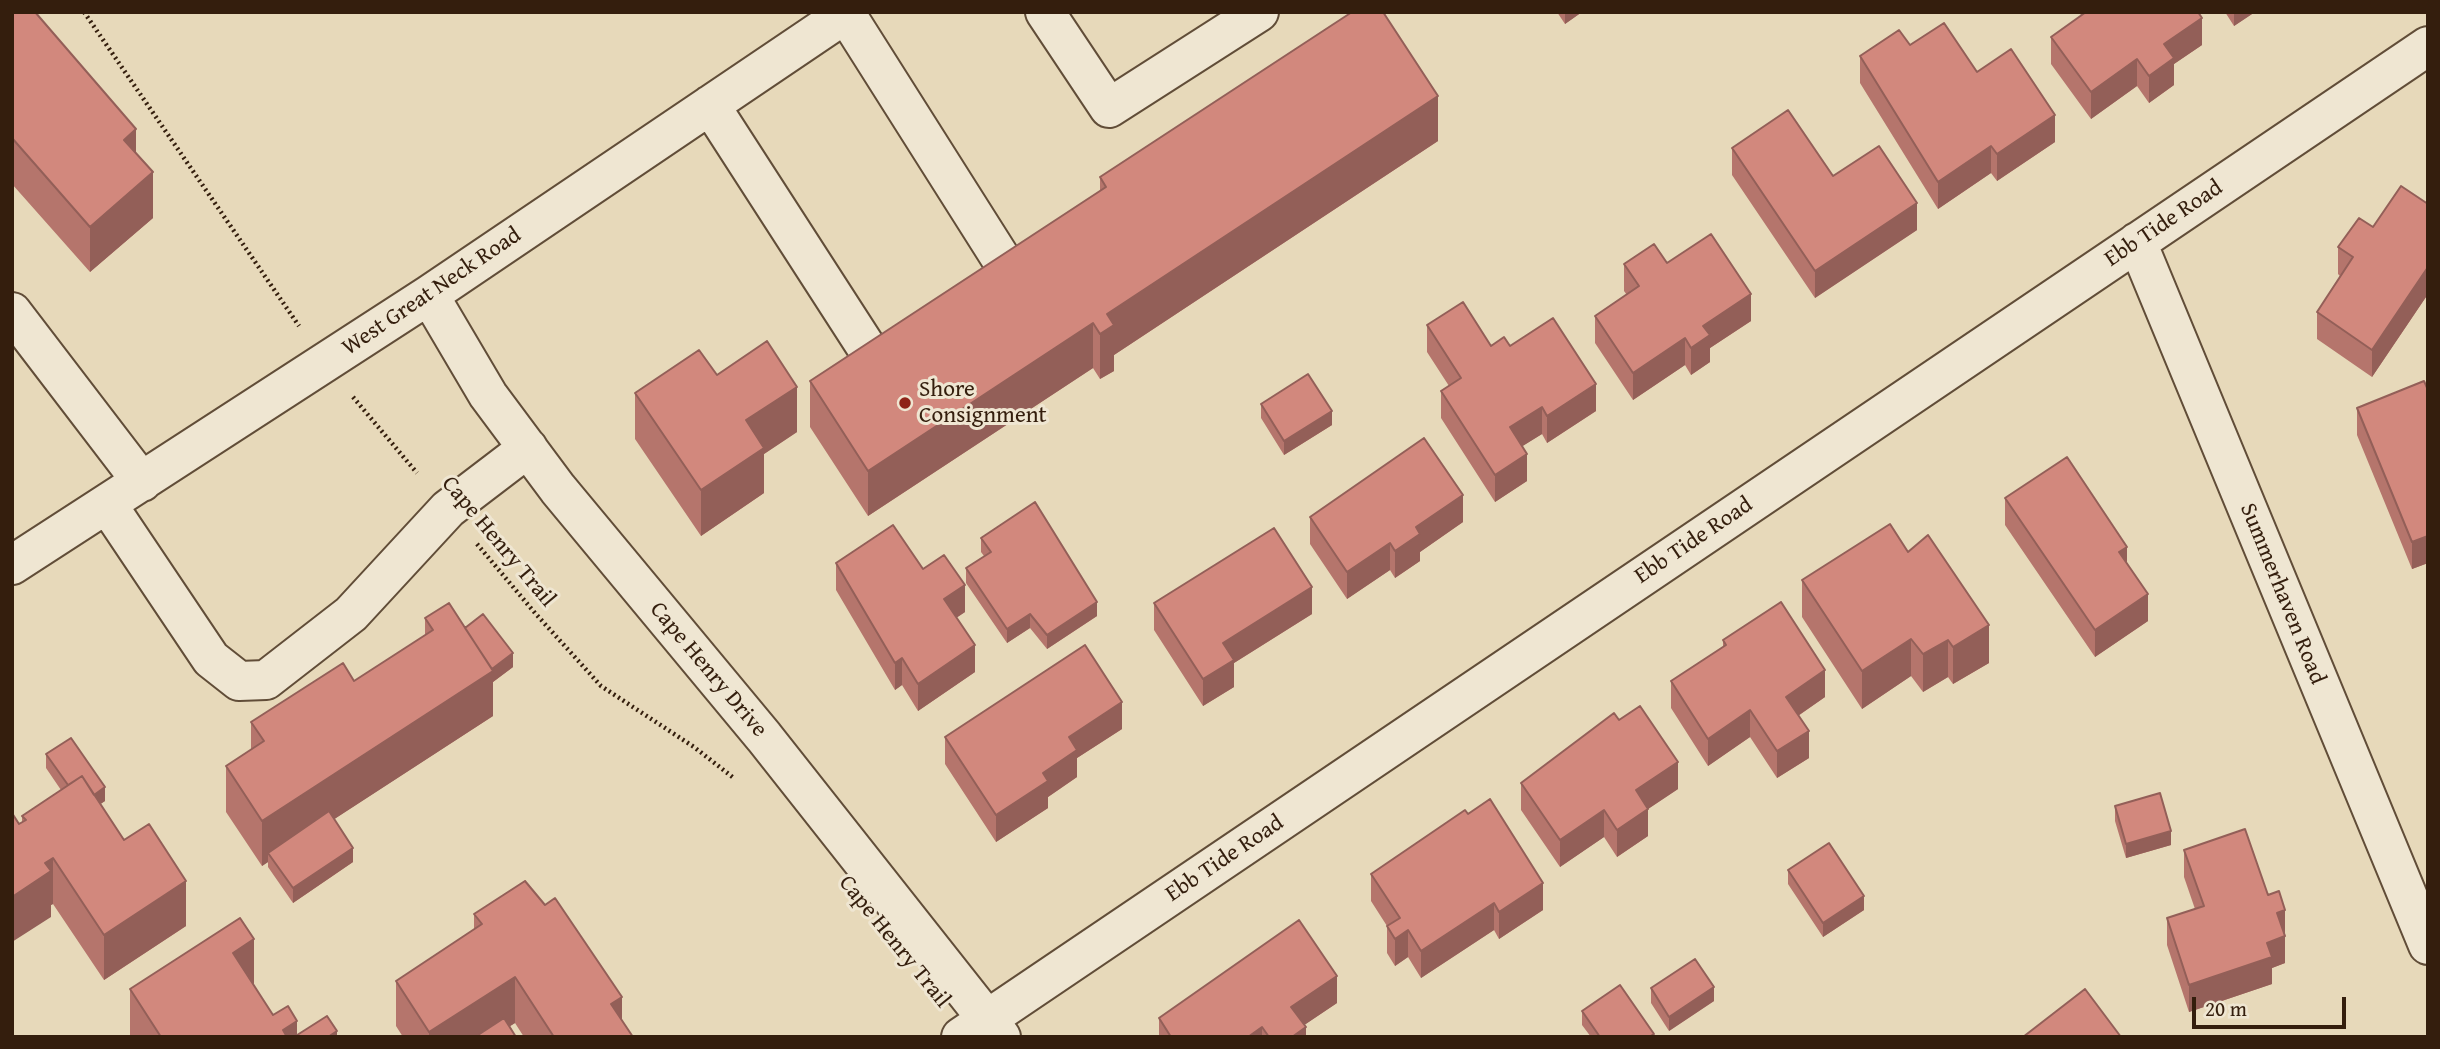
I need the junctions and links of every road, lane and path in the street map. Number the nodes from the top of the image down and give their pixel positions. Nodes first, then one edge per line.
1 (84, 12) edge
2 (1045, 12) edge
3 (1259, 12) edge
4 (847, 13) edge
5 (2428, 46) edge
6 (709, 105) junction
7 (2137, 242) junction
8 (1003, 262) edge
9 (429, 295) junction
10 (12, 312) edge
11 (870, 353) edge
12 (25, 354) edge
13 (324, 364) junction
14 (528, 448) junction
15 (142, 482) junction
16 (107, 505) junction
17 (448, 509) junction
18 (12, 565) edge
19 (740, 783) dead end
20 (2428, 945) edge
21 (983, 1031) edge

1 - 13 path, Cape Henry Trail
2 - 3 street
4 - 6 street, West Great Neck Road
4 - 8 street
5 - 7 street, Ebb Tide Road
6 - 9 street, West Great Neck Road
6 - 11 street
7 - 20 street, Summerhaven Road
7 - 21 street, Ebb Tide Road
9 - 13 street, West Great Neck Road
9 - 14 street, Cape Henry Drive
10 - 12 street
12 - 15 street
13 - 15 street, West Great Neck Road
13 - 17 path, Cape Henry Trail
14 - 17 street
14 - 21 street, Cape Henry Drive
15 - 16 street, West Great Neck Road
16 - 17 street
16 - 18 street, West Great Neck Road
17 - 19 path, Cape Henry Trail

